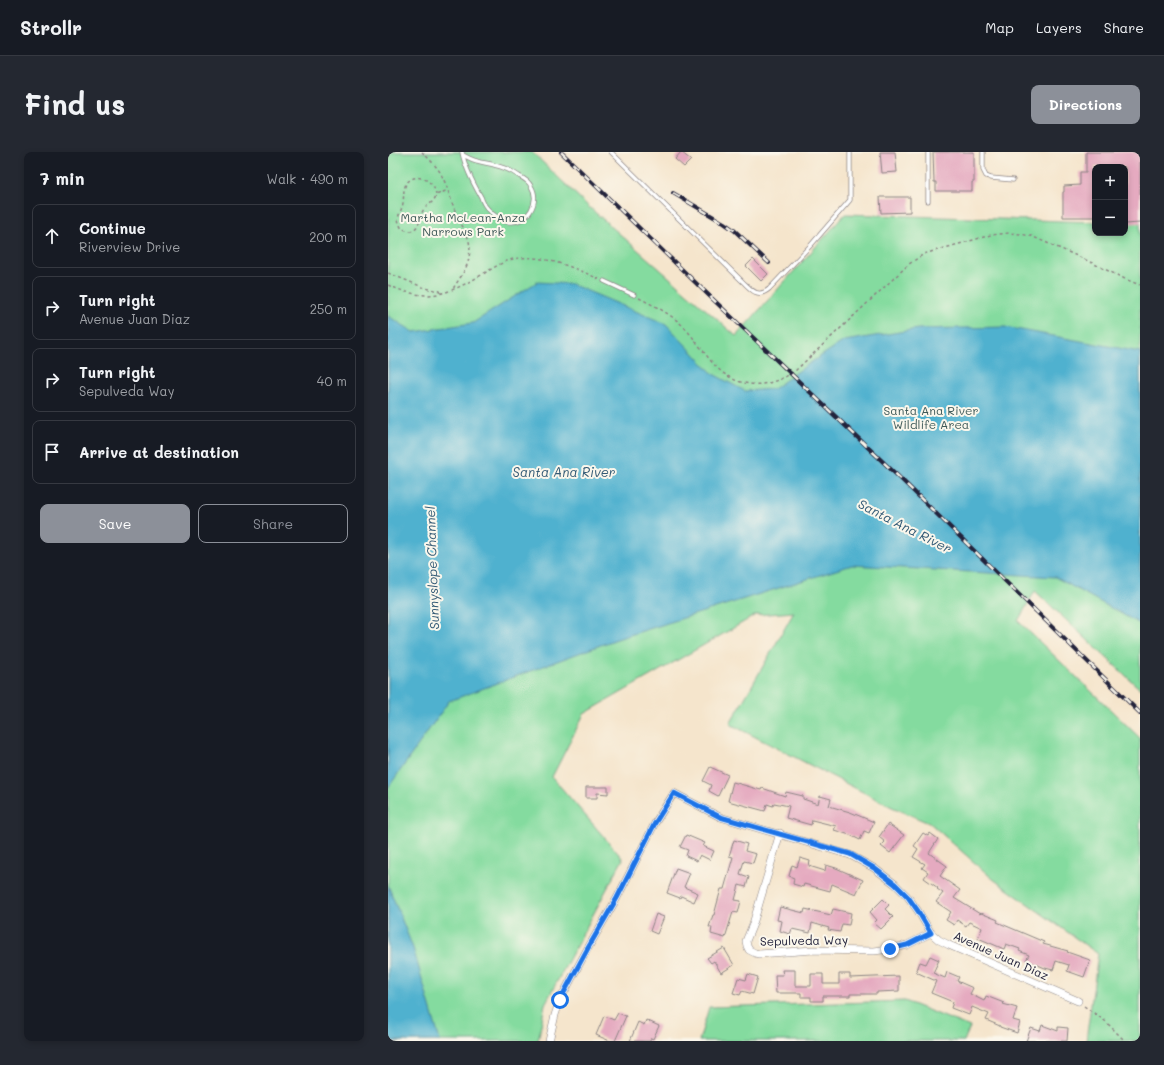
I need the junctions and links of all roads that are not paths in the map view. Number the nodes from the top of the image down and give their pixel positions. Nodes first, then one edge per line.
1 (612, 152) edge
2 (850, 152) edge
3 (928, 152) edge
4 (983, 152) edge
5 (463, 153) edge
6 (1013, 180) dead end
7 (928, 201) dead end
8 (604, 281) dead end
9 (634, 295) dead end
10 (780, 833) junction
11 (931, 933) junction
12 (1078, 1001) road end
13 (549, 1041) edge

1 - 2 lane
3 - 7 lane
4 - 6 lane
5 - 5 lane
8 - 9 lane
10 - 11 street, Avenue Juan Diaz
10 - 11 street, Sepulveda Way
10 - 13 street, Avenue Juan Diaz
11 - 12 street, Avenue Juan Diaz

